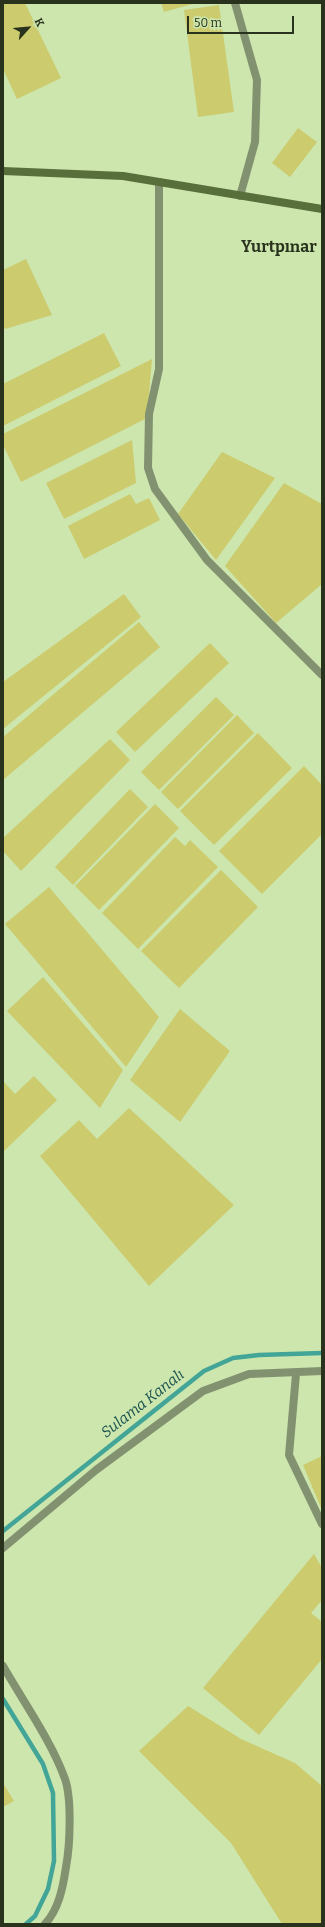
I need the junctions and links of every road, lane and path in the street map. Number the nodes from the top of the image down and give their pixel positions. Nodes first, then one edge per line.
1 (235, 3) edge
2 (3, 171) edge
3 (159, 182) junction
4 (240, 196) junction
5 (322, 209) edge
6 (322, 675) edge
7 (322, 1371) edge
8 (296, 1374) junction
9 (322, 1524) edge
10 (3, 1548) edge
11 (3, 1666) edge
12 (45, 1924) edge

1 - 4 street
2 - 3 street
3 - 4 street
3 - 6 street
4 - 5 street
7 - 8 street
8 - 9 street
8 - 10 street
11 - 12 street

